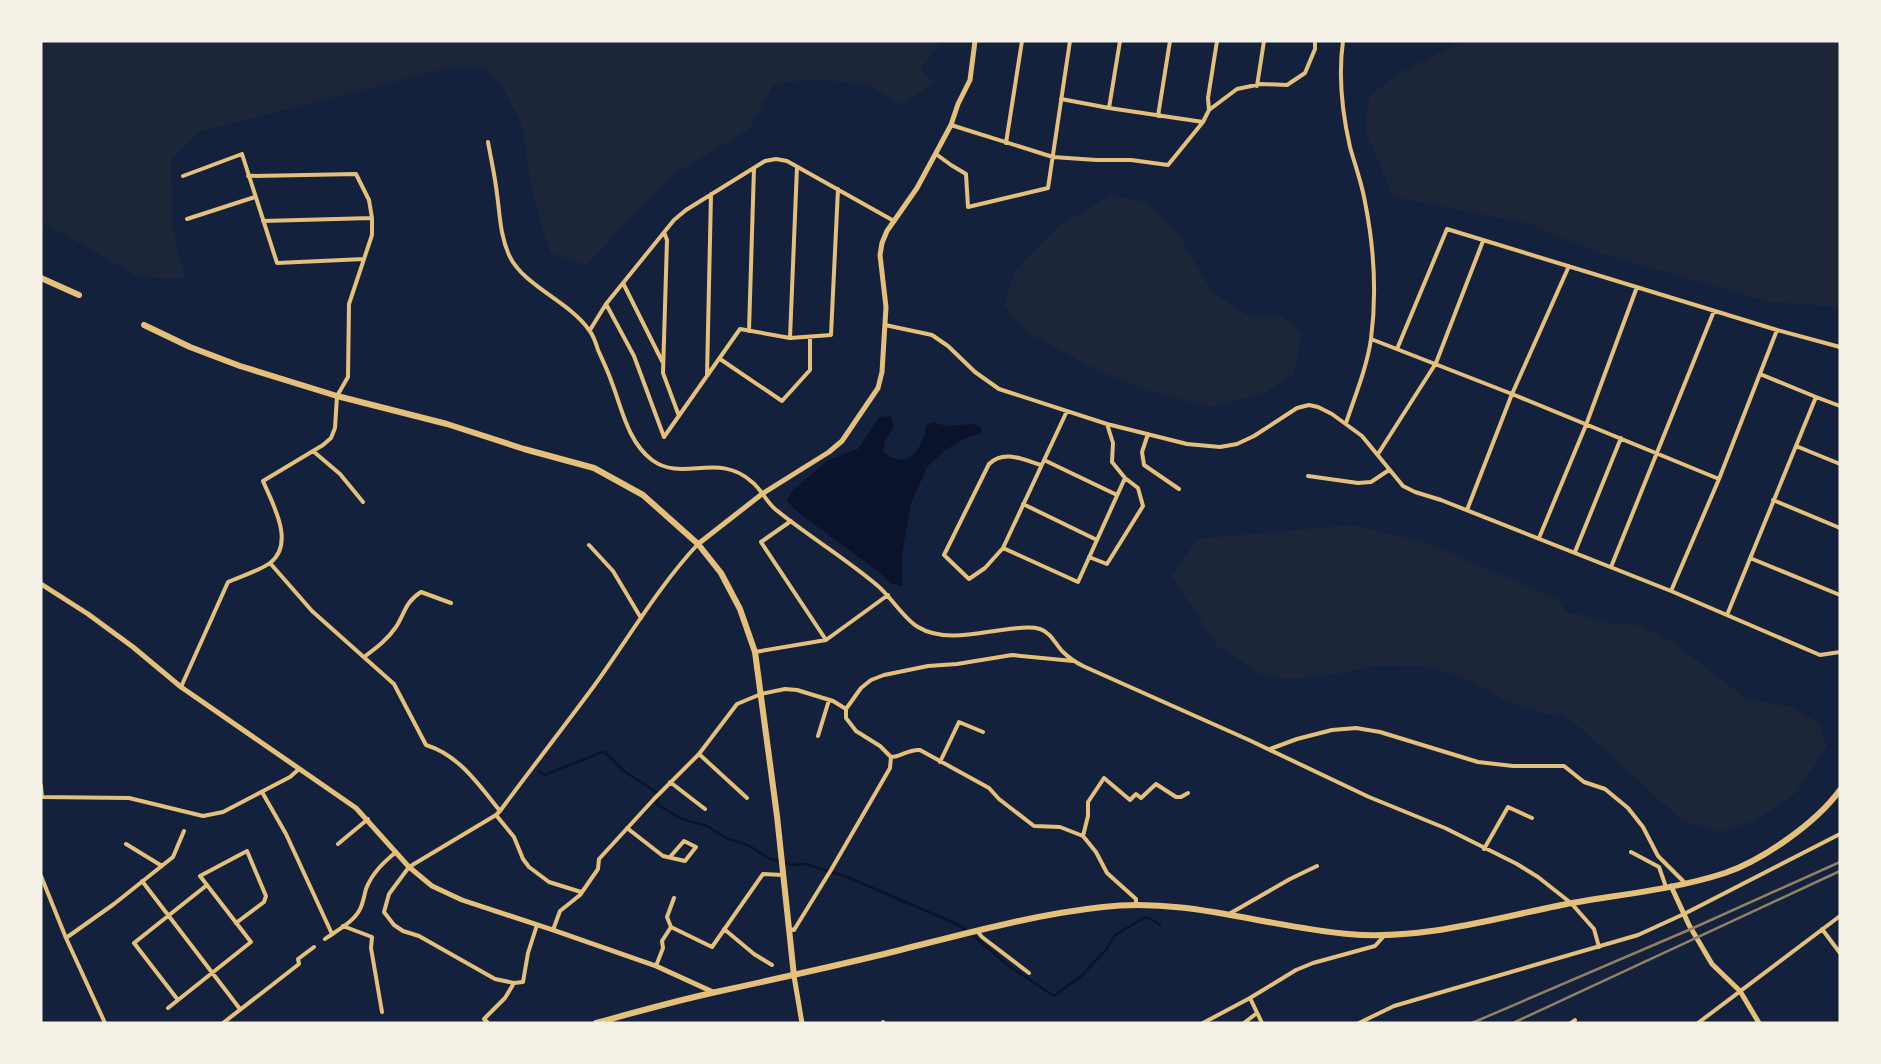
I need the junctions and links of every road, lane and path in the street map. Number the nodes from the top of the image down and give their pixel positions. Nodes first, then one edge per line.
1 (975, 41) edge
2 (1022, 41) edge
3 (1070, 41) edge
4 (1120, 41) edge
5 (1170, 41) edge
6 (1217, 41) edge
7 (1264, 41) edge
8 (1315, 41) edge
9 (1343, 41) edge
10 (1257, 86) junction
11 (1061, 99) junction
12 (1109, 108) junction
13 (1209, 110) junction
14 (1158, 116) junction
15 (1203, 122) junction
16 (951, 125) junction
17 (488, 142) dead end
18 (1006, 143) junction
19 (936, 154) junction
20 (1053, 156) junction
21 (797, 167) junction
22 (754, 168) junction
23 (183, 176) dead end
24 (248, 176) junction
25 (838, 189) junction
26 (711, 194) junction
27 (255, 197) junction
28 (372, 218) junction
29 (187, 219) dead end
30 (263, 221) junction
31 (894, 221) junction
32 (664, 232) junction
33 (1483, 241) junction
34 (364, 259) junction
35 (1569, 266) junction
36 (41, 278) edge
37 (623, 284) junction
38 (1637, 287) junction
39 (79, 295) dead end
40 (606, 304) junction
41 (1714, 311) junction
42 (144, 325) dead end
43 (885, 325) junction
44 (590, 330) junction
45 (1777, 330) junction
46 (749, 331) junction
47 (810, 337) junction
48 (790, 338) junction
49 (1371, 339) junction
50 (1840, 348) edge
51 (1397, 349) junction
52 (720, 359) junction
53 (663, 363) junction
54 (1436, 363) junction
55 (1760, 374) junction
56 (707, 376) junction
57 (1512, 394) junction
58 (337, 396) junction
59 (1816, 397) junction
60 (1840, 406) edge
61 (1067, 411) junction
62 (679, 416) junction
63 (1346, 423) junction
64 (1107, 424) junction
65 (1586, 425) junction
66 (1148, 434) junction
67 (1621, 438) junction
68 (1796, 446) junction
69 (313, 451) junction
70 (1658, 453) junction
71 (1378, 454) junction
72 (1044, 460) junction
73 (1840, 464) edge
74 (1041, 465) junction
75 (1389, 470) junction
76 (1308, 476) dead end
77 (1125, 478) junction
78 (1719, 479) junction
79 (1179, 488) dead end
80 (762, 494) junction
81 (1117, 495) junction
82 (1773, 500) junction
83 (363, 502) dead end
84 (1024, 504) junction
85 (1467, 510) junction
86 (791, 521) junction
87 (1840, 528) edge
88 (1539, 538) junction
89 (1096, 540) junction
90 (698, 544) junction
91 (589, 545) dead end
92 (1003, 548) junction
93 (1575, 552) junction
94 (1089, 557) junction
95 (1750, 558) junction
96 (270, 563) junction
97 (1611, 567) junction
98 (41, 584) edge
99 (1671, 591) junction
100 (888, 595) junction
101 (1840, 595) edge
102 (451, 604) dead end
103 (1727, 615) junction
104 (641, 618) junction
105 (826, 640) junction
106 (755, 652) junction
107 (1840, 652) edge
108 (364, 657) junction
109 (1073, 661) junction
110 (181, 687) junction
111 (761, 694) junction
112 (829, 700) junction
113 (846, 709) junction
114 (983, 732) dead end
115 (818, 736) dead end
116 (1269, 749) junction
117 (699, 754) junction
118 (891, 757) junction
119 (940, 762) junction
120 (299, 769) junction
121 (670, 782) junction
122 (41, 786) edge
123 (1840, 790) edge
124 (262, 792) junction
125 (1188, 793) dead end
126 (42, 797) edge
127 (747, 798) dead end
128 (705, 808) dead end
129 (498, 813) junction
130 (1532, 818) dead end
131 (368, 819) junction
132 (627, 828) junction
133 (184, 831) dead end
134 (1840, 834) edge
135 (1082, 836) junction
136 (126, 844) dead end
137 (338, 844) dead end
138 (1484, 848) junction
139 (396, 852) junction
140 (1631, 852) dead end
141 (670, 857) junction
142 (162, 866) junction
143 (1318, 866) dead end
144 (409, 867) junction
145 (783, 874) junction
146 (41, 876) edge
147 (142, 881) junction
148 (1685, 883) junction
149 (207, 885) junction
150 (1669, 887) junction
151 (581, 892) junction
152 (674, 898) dead end
153 (1571, 903) junction
154 (1136, 905) junction
155 (1229, 914) junction
156 (1684, 914) junction
157 (169, 916) junction
158 (1840, 916) edge
159 (236, 923) junction
160 (537, 925) junction
161 (344, 926) junction
162 (671, 927) junction
163 (724, 929) junction
164 (789, 929) junction
165 (1822, 929) junction
166 (553, 930) junction
167 (977, 931) junction
168 (332, 934) junction
169 (1385, 935) junction
170 (66, 938) junction
171 (325, 939) dead end
172 (314, 947) dead end
173 (1599, 947) junction
174 (1840, 953) edge
175 (772, 965) dead end
176 (656, 966) junction
177 (1029, 972) dead end
178 (212, 973) junction
179 (794, 976) junction
180 (514, 983) junction
181 (1740, 991) junction
182 (713, 992) junction
183 (1250, 998) junction
184 (178, 1000) junction
185 (168, 1008) dead end
186 (240, 1010) junction
187 (382, 1012) dead end
188 (1257, 1013) junction
189 (105, 1023) edge
190 (223, 1023) edge
191 (488, 1023) edge
192 (596, 1023) edge
193 (802, 1023) edge
194 (1204, 1023) edge
195 (1244, 1023) edge
196 (1262, 1023) edge
197 (1359, 1023) edge
198 (1698, 1023) edge
199 (1759, 1023) edge

1 - 16 street
2 - 18 street
3 - 11 street
4 - 12 street
5 - 14 street
6 - 13 street
7 - 10 street
8 - 10 street
9 - 49 street
10 - 13 street
11 - 12 street
11 - 20 street
12 - 14 street
13 - 15 street
14 - 15 street
15 - 20 street
16 - 18 street
16 - 19 street
17 - 44 street
18 - 20 street
19 - 20 street
19 - 31 street
21 - 22 street
21 - 25 street
21 - 48 street
22 - 26 street
22 - 46 street
23 - 24 street
24 - 27 street
24 - 28 street
25 - 31 street
25 - 47 street
26 - 32 street
26 - 56 street
27 - 29 street
27 - 30 street
28 - 30 street
28 - 34 street
30 - 34 street
31 - 43 street
32 - 37 street
32 - 53 street
33 - 35 street
33 - 51 street
33 - 54 street
34 - 58 street
35 - 38 street
35 - 57 street
36 - 39 main road
37 - 40 street
37 - 53 street
38 - 41 street
38 - 65 street
40 - 44 street
40 - 62 street
41 - 45 street
41 - 70 street
42 - 58 main road
43 - 61 street
43 - 80 street
44 - 80 street
45 - 50 street
45 - 55 street
46 - 48 street
46 - 52 street
47 - 48 street
47 - 52 street
49 - 51 street
49 - 63 street
51 - 54 street
52 - 56 street
53 - 62 street
54 - 57 street
54 - 71 street
55 - 59 street
55 - 78 street
56 - 62 street
57 - 65 street
57 - 85 street
58 - 69 street
58 - 90 main road
59 - 60 street
59 - 68 street
61 - 64 street
61 - 72 street
63 - 66 street
63 - 71 street
64 - 66 street
64 - 77 street
65 - 67 street
65 - 88 street
66 - 79 street
67 - 70 street
67 - 93 street
68 - 73 street
68 - 82 street
69 - 83 street
69 - 96 street
70 - 78 street
70 - 97 street
71 - 75 street
72 - 74 street
72 - 81 street
74 - 84 street
74 - 92 street
75 - 76 street
75 - 85 street
77 - 81 street
77 - 94 street
78 - 99 street
80 - 86 street
80 - 90 street
81 - 89 street
82 - 87 street
82 - 95 street
84 - 89 street
84 - 92 street
85 - 88 street
86 - 100 street
86 - 105 street
88 - 93 street
89 - 94 street
90 - 104 street
90 - 106 main road
91 - 104 street
92 - 94 street
93 - 97 street
95 - 101 street
95 - 103 street
96 - 108 street
96 - 110 street
97 - 99 street
98 - 110 street
99 - 103 street
100 - 105 street
100 - 109 street
102 - 108 street
103 - 107 street
104 - 129 street
105 - 106 street
106 - 111 main road
108 - 129 street
109 - 113 street
109 - 116 street
110 - 120 street
111 - 112 street
111 - 117 street
111 - 145 main road
112 - 113 street
112 - 115 street
113 - 118 street
114 - 119 street
116 - 138 street
116 - 148 street
117 - 121 street
117 - 127 street
118 - 119 street
118 - 164 street
119 - 135 street
120 - 124 street
120 - 131 street
121 - 128 street
121 - 132 street
122 - 126 street
123 - 148 main road
124 - 126 street
124 - 168 street
125 - 135 street
129 - 144 street
129 - 151 street
130 - 138 street
131 - 137 street
131 - 139 street
132 - 141 street
132 - 151 street
133 - 142 street
134 - 156 street
135 - 154 street
136 - 142 street
138 - 153 street
139 - 144 street
139 - 161 street
140 - 150 street
141 - 141 street
142 - 147 street
143 - 155 street
144 - 160 street
144 - 180 street
145 - 163 street
145 - 164 main road
146 - 170 street
147 - 157 street
147 - 170 street
148 - 150 main road
149 - 157 street
149 - 159 street
149 - 159 street
150 - 153 main road
150 - 156 street
151 - 166 street
152 - 162 street
153 - 169 main road
153 - 173 street
154 - 155 main road
154 - 167 main road
155 - 169 main road
156 - 173 street
156 - 181 street
157 - 178 street
157 - 184 street
158 - 165 street
159 - 178 street
160 - 166 street
160 - 180 street
161 - 168 street
161 - 187 street
162 - 163 street
162 - 176 street
163 - 175 street
164 - 179 main road
165 - 174 street
165 - 181 street
166 - 176 street
167 - 177 street
167 - 179 main road
168 - 171 street
169 - 183 street
170 - 189 street
172 - 186 street
173 - 197 street
176 - 182 street
178 - 184 street
178 - 186 street
179 - 182 main road
179 - 193 street
180 - 191 street
181 - 198 street
181 - 199 street
182 - 192 main road
183 - 188 street
183 - 194 street
184 - 185 street
186 - 190 street
188 - 195 street
188 - 196 street

